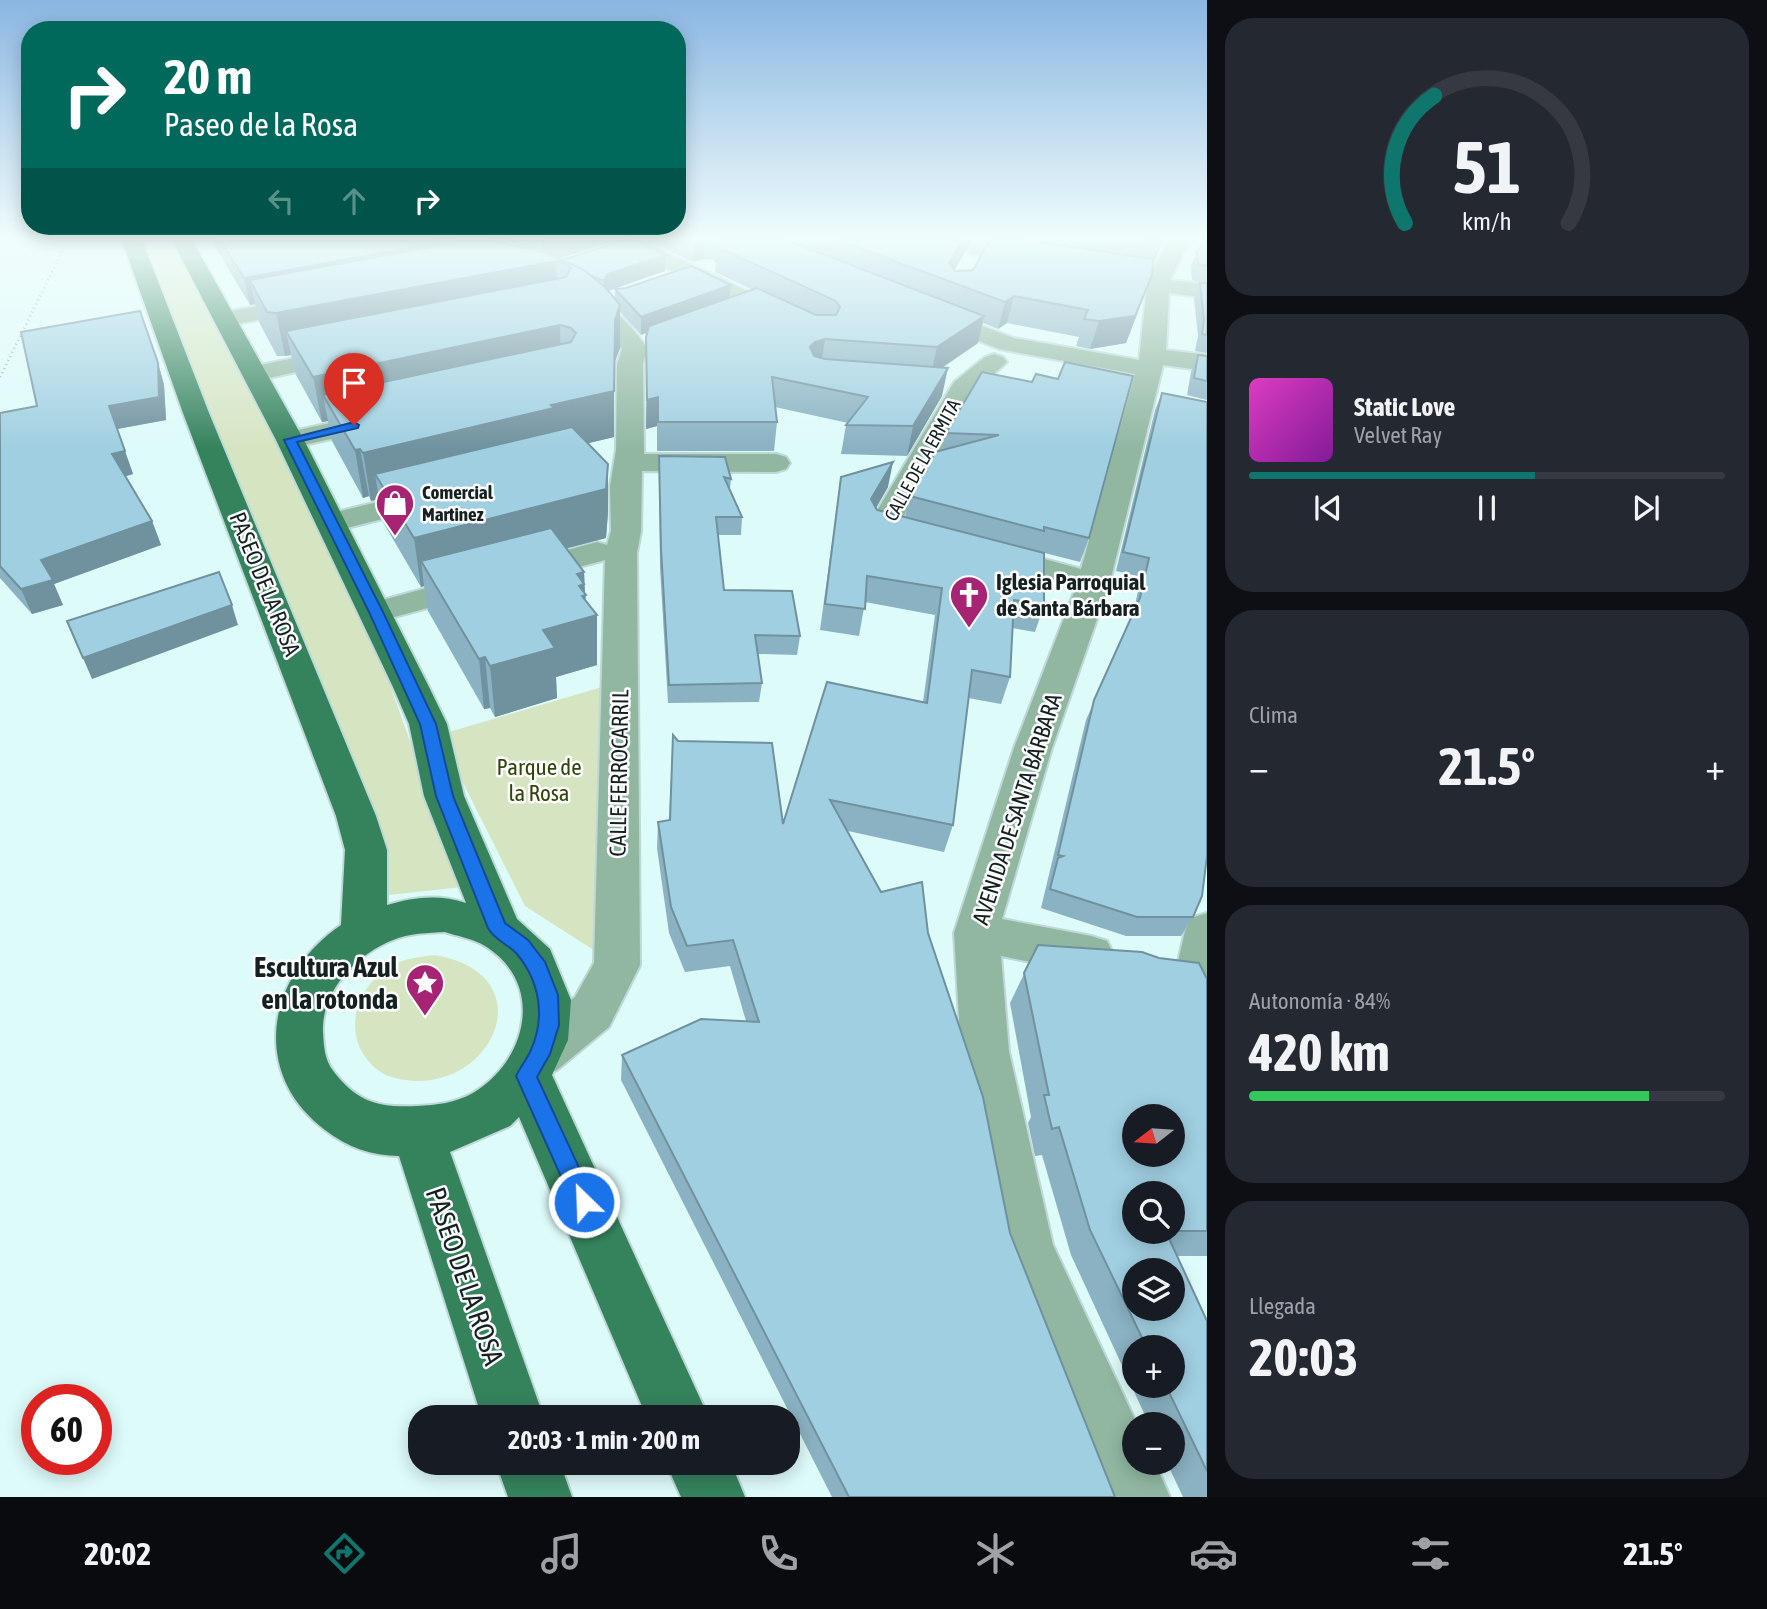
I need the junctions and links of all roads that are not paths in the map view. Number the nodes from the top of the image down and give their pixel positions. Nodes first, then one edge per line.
1 (158, 310) edge
2 (221, 310) edge
3 (274, 310) edge
4 (601, 310) edge
5 (739, 310) edge
6 (771, 310) edge
7 (919, 310) edge
8 (1157, 310) edge
9 (720, 317) edge
10 (226, 319) junction
11 (811, 330) edge
12 (369, 350) edge
13 (1001, 353) junction
14 (1207, 363) edge
15 (255, 373) junction
16 (1151, 383) junction
17 (406, 414) edge
18 (290, 440) junction
19 (628, 462) junction
20 (776, 463) dead end
21 (452, 493) edge
22 (331, 523) junction
23 (597, 552) dead end
24 (1094, 582) junction
25 (376, 612) junction
26 (498, 928) junction
27 (1207, 931) edge
28 (976, 933) junction
29 (362, 934) junction
30 (1181, 975) edge
31 (533, 1065) junction
32 (418, 1134) junction
33 (509, 1405) edge
34 (673, 1405) edge
35 (532, 1475) edge
36 (703, 1475) edge
37 (540, 1497) edge
38 (713, 1497) edge
39 (1138, 1497) edge

1 - 29 main road, PASEO DE LA ROSA
2 - 10 main road
3 - 10 street
4 - 19 street, CALLE FERROCARRIL
5 - 9 street
6 - 11 street
7 - 13 street
8 - 16 street, AVENIDA DE SANTA BÁRBARA
10 - 15 main road
12 - 15 street
13 - 16 street
13 - 24 street, CALLE DE LA ERMITA
14 - 16 street
15 - 18 main road
16 - 24 street, AVENIDA DE SANTA BÁRBARA
17 - 18 street
18 - 22 main road
19 - 20 street
19 - 31 street, CALLE FERROCARRIL
21 - 22 street
22 - 25 main road
23 - 25 street
24 - 28 street, AVENIDA DE SANTA BÁRBARA
25 - 26 main road
26 - 29 main road
26 - 31 main road
27 - 30 street
28 - 30 street
28 - 39 street, AVENIDA DE SANTA BÁRBARA
29 - 32 main road
31 - 32 main road
31 - 34 main road
32 - 33 main road, PASEO DE LA ROSA
35 - 37 main road
36 - 38 main road

